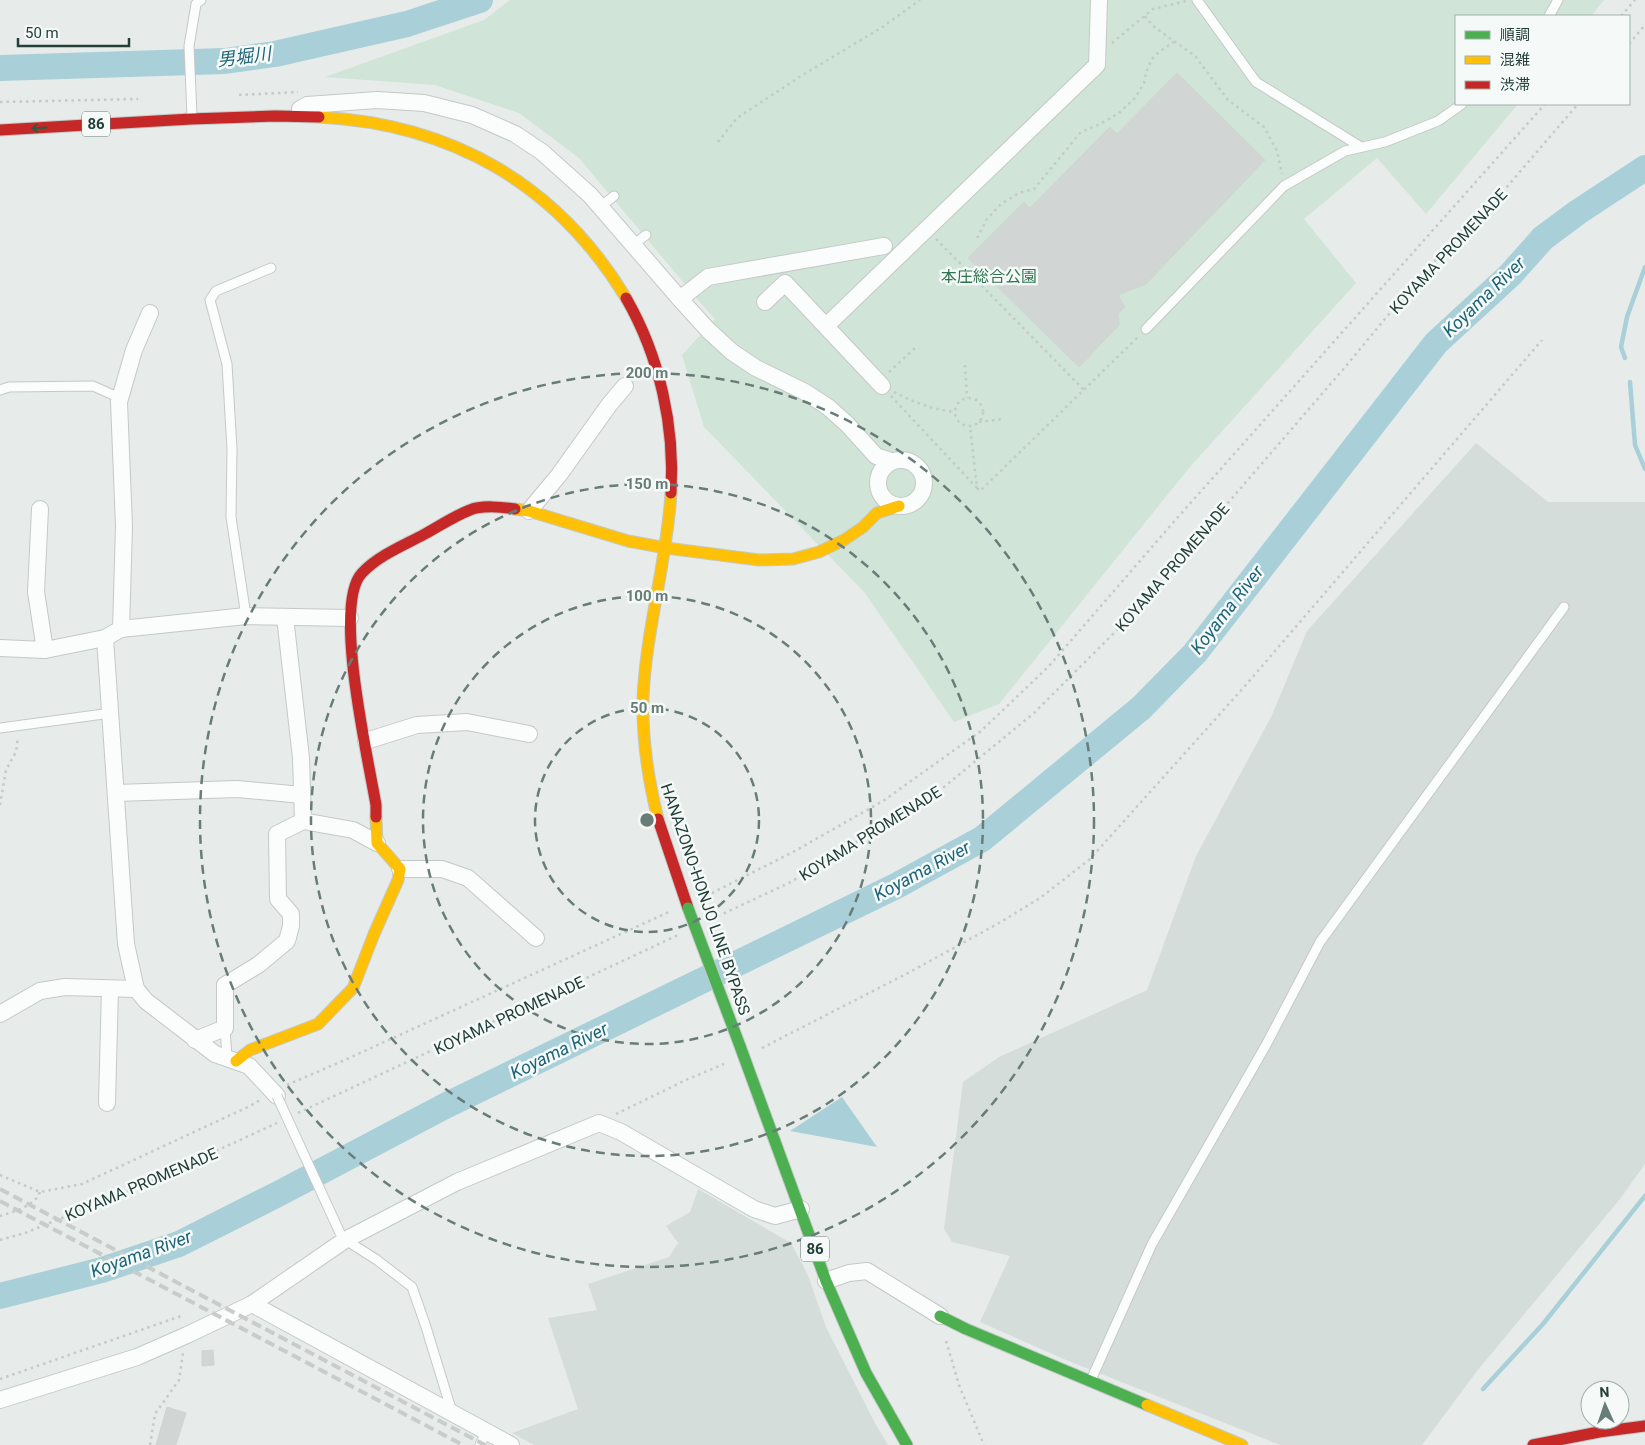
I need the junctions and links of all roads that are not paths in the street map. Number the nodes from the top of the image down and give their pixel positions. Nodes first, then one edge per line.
1 (201, 0) edge
2 (1099, 0) edge
3 (1197, 0) edge
4 (1558, 0) edge
5 (1550, 15) edge
6 (1461, 105) edge
7 (297, 116) junction
8 (19, 117) dead end
9 (192, 118) junction
10 (0, 130) edge
11 (1361, 148) junction
12 (614, 196) dead end
13 (600, 207) junction
14 (884, 246) dead end
15 (271, 268) dead end
16 (680, 299) junction
17 (765, 302) dead end
18 (150, 313) dead end
19 (826, 326) junction
20 (1146, 329) road end
21 (880, 384) road end
22 (626, 386) dead end
23 (0, 390) edge
24 (120, 398) junction
25 (883, 463) junction
26 (880, 494) junction
27 (899, 506) junction
28 (40, 509) dead end
29 (529, 511) junction
30 (878, 513) junction
31 (666, 548) junction
32 (1564, 607) dead end
33 (246, 616) junction
34 (284, 617) junction
35 (350, 618) junction
36 (121, 629) junction
37 (105, 638) junction
38 (0, 648) edge
39 (45, 650) junction
40 (111, 713) junction
41 (0, 728) edge
42 (529, 734) dead end
43 (366, 741) junction
44 (116, 792) junction
45 (302, 795) junction
46 (303, 821) junction
47 (377, 843) junction
48 (400, 869) junction
49 (536, 938) dead end
50 (110, 989) junction
51 (136, 989) junction
52 (0, 1014) edge
53 (225, 1028) junction
54 (195, 1040) junction
55 (232, 1059) junction
56 (275, 1094) joint
57 (107, 1103) dead end
58 (801, 1210) junction
59 (343, 1237) junction
60 (826, 1281) junction
61 (252, 1304) junction
62 (940, 1316) joint
63 (1091, 1380) junction
64 (0, 1400) edge
65 (452, 1412) junction
66 (1645, 1426) edge
67 (483, 1438) edge
68 (511, 1445) edge
69 (907, 1445) edge
70 (1242, 1445) edge
71 (1533, 1445) edge

1 - 9 lane
2 - 19 street
3 - 11 lane
4 - 5 lane
6 - 11 lane
7 - 9 main road, HANAZONO-HONJO LINE BYPASS / 86
7 - 13 street
7 - 31 main road, HANAZONO-HONJO LINE BYPASS / 86
8 - 9 main road, HANAZONO-HONJO LINE BYPASS / 86
9 -> 10 main road, HANAZONO-HONJO LINE BYPASS / 86
11 - 20 lane
12 - 13 lane
13 - 16 street
14 - 16 street
15 - 33 lane
16 - 25 street
17 - 19 street
18 - 24 street
19 - 21 street
22 - 29 street
23 - 24 lane
24 - 36 street
25 - 26 street
25 - 27 street
26 - 27 street
26 - 30 street
27 - 30 main road
28 - 39 street
29 - 31 main road
29 - 35 main road
30 - 31 main road
31 - 58 main road, HANAZONO-HONJO LINE BYPASS / 86, bridge
32 - 63 lane
33 - 34 street
33 - 36 street
34 - 35 street
34 - 45 street
35 - 43 main road
36 - 37 street
37 - 39 street
37 - 40 street
38 - 39 street
40 - 41 lane
40 - 44 street
42 - 43 street
43 - 47 main road
44 - 45 street
44 - 51 street
45 - 46 street
46 - 47 street
46 - 53 street
47 - 48 main road
48 - 49 street
48 - 55 main road
50 - 51 street
50 - 52 street
50 - 57 street
51 - 54 street
53 - 54 street
53 - 55 lane
54 - 55 street
55 - 56 street
56 - 59 lane, bridge
58 - 59 street
58 - 60 main road, HANAZONO-HONJO LINE BYPASS / 86
59 - 61 street
59 - 65 lane
60 - 62 street
60 - 69 main road, HANAZONO-HONJO LINE BYPASS / 86
61 - 64 street
61 - 65 street
62 - 63 main road
63 - 70 main road
65 - 67 street
66 - 71 main road
67 - 68 street

